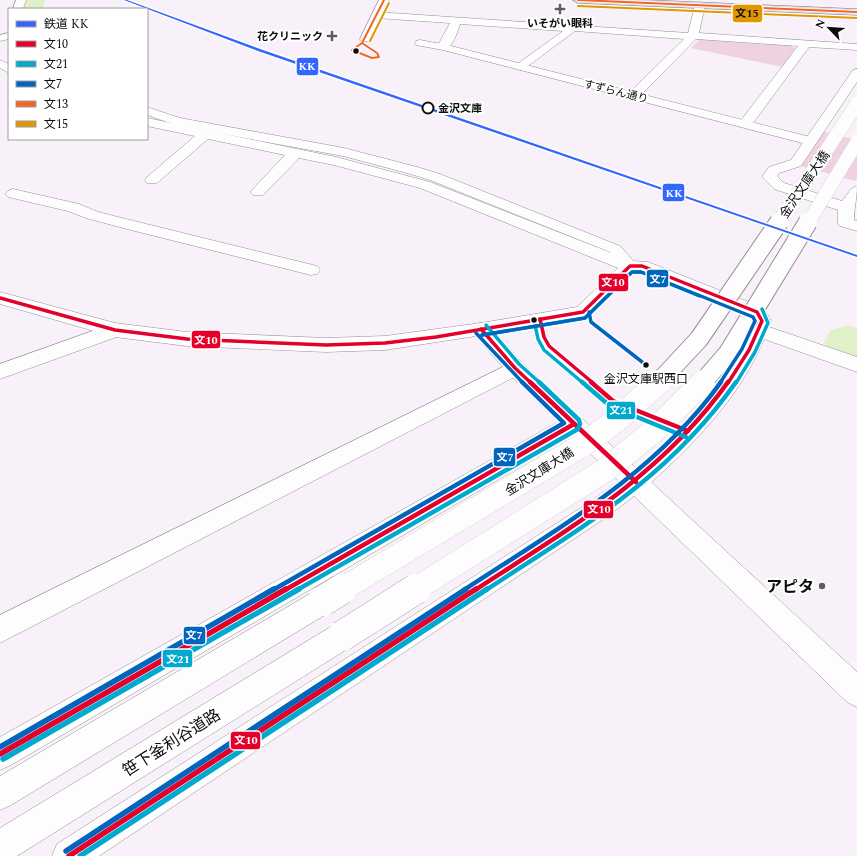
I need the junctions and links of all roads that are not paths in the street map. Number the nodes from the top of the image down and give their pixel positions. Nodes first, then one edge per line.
1 (384, 0) edge
2 (578, 0) edge
3 (674, 2) edge
4 (700, 5) junction
5 (844, 12) joint
6 (857, 13) edge
7 (376, 15) junction
8 (457, 20) junction
9 (572, 29) junction
10 (693, 36) junction
11 (365, 38) dead end
12 (420, 43) dead end
13 (806, 44) junction
14 (443, 47) junction
15 (857, 47) edge
16 (520, 67) junction
17 (857, 73) edge
18 (634, 95) junction
19 (857, 104) edge
20 (148, 111) edge
21 (148, 122) edge
22 (746, 123) junction
23 (204, 135) junction
24 (810, 141) junction
25 (857, 142) edge
26 (296, 152) junction
27 (152, 180) dead end
28 (857, 191) edge
29 (258, 192) dead end
30 (13, 194) dead end
31 (846, 207) junction
32 (857, 226) edge
33 (630, 266) junction
34 (311, 270) dead end
35 (0, 298) edge
36 (481, 329) junction
37 (115, 330) junction
38 (759, 330) junction
39 (857, 365) edge
40 (515, 368) junction
41 (0, 372) edge
42 (574, 424) junction
43 (636, 482) junction
44 (0, 629) edge
45 (342, 636) joint
46 (857, 692) edge
47 (0, 754) edge
48 (0, 794) edge
49 (0, 847) edge
50 (69, 856) edge

1 - 7 street
2 - 3 highway
3 - 4 highway
4 - 5 highway
4 - 10 street
5 - 6 street
7 - 8 street
7 - 11 street
8 - 9 street
8 - 14 street
9 - 10 street
9 - 16 street
10 - 13 street
10 - 18 street
12 - 14 street, すずらん通り
13 - 15 street
13 - 22 street
14 - 16 street, すずらん通り
16 - 18 street, すずらん通り
17 - 24 street
18 - 22 street, すずらん通り
19 - 48 street, 金沢文庫大橋, bridge
20 - 33 street
21 - 23 street
22 - 24 street, すずらん通り
23 - 26 street
23 - 27 street
24 - 31 street
25 - 45 street, 金沢文庫大橋, bridge
26 - 29 street
26 - 33 street
28 - 31 street
30 - 34 street
31 - 32 street
33 - 36 street
33 - 38 street
35 - 37 street
36 - 37 street
36 - 40 street
37 - 41 street
38 - 39 street
38 - 43 street
40 - 42 street
40 - 44 street
42 - 43 street
42 - 47 street
43 - 46 street
43 - 50 street
45 - 49 street, 笹下釜利谷道路

